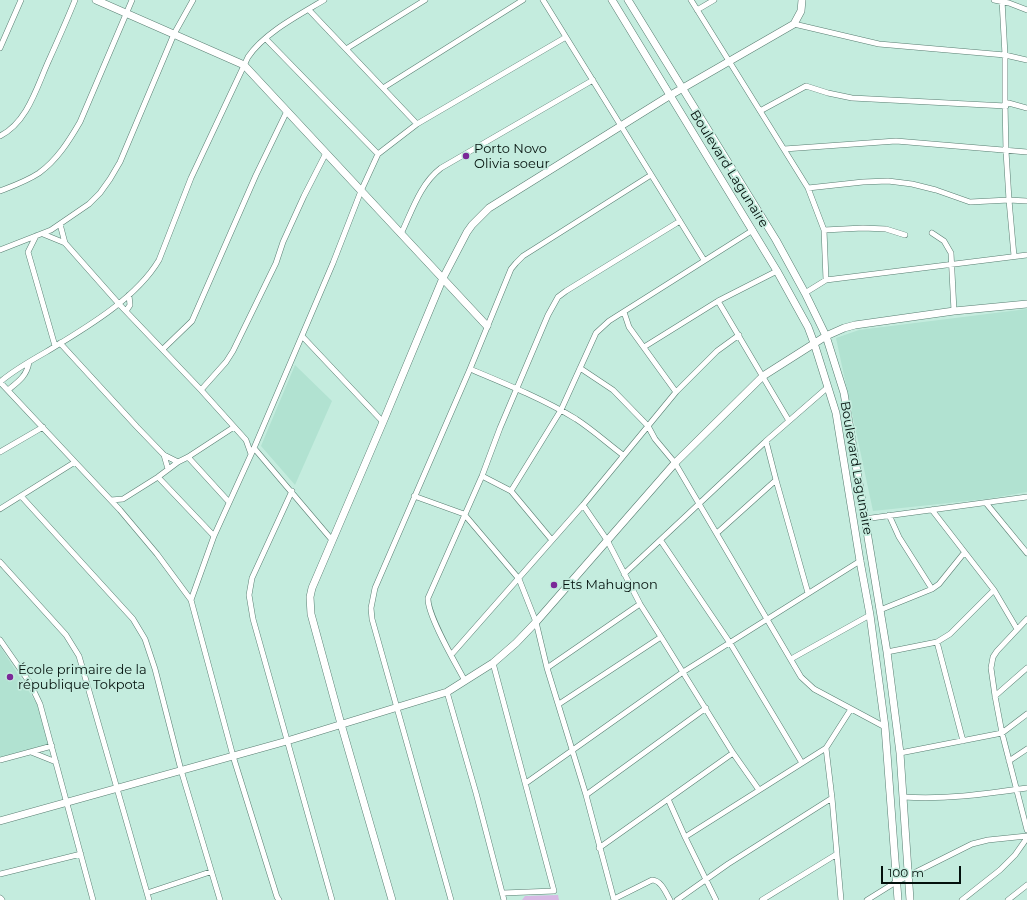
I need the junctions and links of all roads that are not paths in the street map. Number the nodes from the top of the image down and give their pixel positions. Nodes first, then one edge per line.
1 (21, 0) edge
2 (76, 0) edge
3 (96, 0) edge
4 (132, 0) edge
5 (193, 0) edge
6 (324, 0) edge
7 (425, 0) edge
8 (523, 0) edge
9 (543, 0) edge
10 (612, 0) edge
11 (628, 0) edge
12 (691, 0) edge
13 (714, 0) edge
14 (802, 0) edge
15 (994, 0) edge
16 (1002, 1) edge
17 (309, 10) junction
18 (697, 10) junction
19 (1027, 10) edge
20 (126, 14) junction
21 (794, 24) junction
22 (174, 34) junction
23 (566, 37) junction
24 (266, 39) junction
25 (0, 48) edge
26 (346, 49) junction
27 (1005, 55) junction
28 (1027, 60) edge
29 (729, 61) junction
30 (244, 65) junction
31 (592, 80) junction
32 (383, 88) junction
33 (682, 88) junction
34 (670, 96) junction
35 (1005, 104) junction
36 (1027, 108) edge
37 (287, 111) junction
38 (760, 111) junction
39 (417, 124) junction
40 (621, 126) junction
41 (0, 136) edge
42 (784, 149) junction
43 (1006, 151) junction
44 (1027, 152) edge
45 (326, 153) junction
46 (378, 154) junction
47 (651, 175) junction
48 (808, 188) junction
49 (0, 191) edge
50 (361, 191) junction
51 (1009, 200) junction
52 (1027, 201) edge
53 (680, 221) junction
54 (60, 224) junction
55 (753, 230) junction
56 (824, 230) junction
57 (932, 233) dead end
58 (43, 234) junction
59 (401, 234) junction
60 (905, 234) dead end
61 (36, 236) junction
62 (21, 242) junction
63 (65, 243) junction
64 (0, 250) edge
65 (28, 252) junction
66 (1027, 255) edge
67 (1014, 256) junction
68 (704, 260) junction
69 (952, 264) junction
70 (777, 271) junction
71 (443, 278) junction
72 (826, 280) junction
73 (805, 293) junction
74 (129, 295) junction
75 (718, 301) junction
76 (119, 304) junction
77 (1027, 304) edge
78 (126, 311) junction
79 (624, 312) junction
80 (954, 312) junction
81 (487, 326) junction
82 (739, 335) junction
83 (302, 336) junction
84 (826, 336) junction
85 (814, 343) junction
86 (58, 344) junction
87 (644, 346) junction
88 (163, 349) junction
89 (29, 362) junction
90 (580, 368) junction
91 (470, 369) junction
92 (763, 376) junction
93 (0, 382) edge
94 (206, 383) junction
95 (196, 385) junction
96 (828, 387) junction
97 (517, 388) junction
98 (8, 390) junction
99 (201, 390) junction
100 (676, 392) junction
101 (561, 410) junction
102 (789, 421) junction
103 (383, 422) junction
104 (648, 426) junction
105 (42, 427) junction
106 (234, 427) junction
107 (246, 440) junction
108 (258, 441) junction
109 (766, 441) junction
110 (254, 448) junction
111 (0, 452) edge
112 (251, 454) junction
113 (164, 455) junction
114 (623, 455) junction
115 (188, 456) junction
116 (75, 462) junction
117 (178, 462) junction
118 (675, 463) junction
119 (168, 469) junction
120 (482, 476) junction
121 (158, 477) junction
122 (776, 480) junction
123 (292, 491) junction
124 (511, 491) junction
125 (21, 496) junction
126 (414, 496) junction
127 (1027, 497) edge
128 (123, 499) junction
129 (111, 500) junction
130 (229, 502) junction
131 (986, 502) junction
132 (699, 503) junction
133 (583, 505) junction
134 (0, 509) edge
135 (120, 510) junction
136 (932, 510) junction
137 (464, 514) junction
138 (889, 515) junction
139 (864, 519) junction
140 (717, 533) junction
141 (214, 536) junction
142 (551, 539) junction
143 (332, 540) junction
144 (607, 540) junction
145 (661, 541) junction
146 (964, 553) junction
147 (1027, 553) edge
148 (860, 561) junction
149 (0, 562) edge
150 (624, 574) junction
151 (519, 579) junction
152 (932, 589) junction
153 (994, 590) junction
154 (808, 593) junction
155 (191, 600) junction
156 (640, 604) junction
157 (880, 610) junction
158 (870, 615) junction
159 (768, 619) junction
160 (1027, 619) edge
161 (536, 622) junction
162 (1017, 629) junction
163 (661, 637) junction
164 (0, 640) edge
165 (730, 642) junction
166 (937, 642) junction
167 (887, 652) junction
168 (451, 655) junction
169 (791, 659) junction
170 (493, 663) junction
171 (547, 668) junction
172 (1027, 668) edge
173 (683, 672) junction
174 (465, 680) junction
175 (447, 692) junction
176 (995, 696) junction
177 (559, 704) junction
178 (398, 707) junction
179 (706, 708) junction
180 (851, 709) junction
181 (1027, 714) edge
182 (341, 724) junction
183 (885, 727) junction
184 (1002, 733) junction
185 (287, 741) junction
186 (963, 741) junction
187 (52, 746) junction
188 (826, 748) junction
189 (1027, 749) edge
190 (573, 750) junction
191 (32, 752) junction
192 (733, 753) junction
193 (900, 753) junction
194 (233, 756) junction
195 (0, 760) edge
196 (1009, 761) junction
197 (56, 762) junction
198 (802, 763) junction
199 (181, 770) junction
200 (526, 783) junction
201 (1027, 788) edge
202 (117, 789) junction
203 (759, 790) junction
204 (1016, 790) junction
205 (586, 795) junction
206 (903, 797) junction
207 (832, 798) junction
208 (668, 799) junction
209 (66, 803) junction
210 (0, 821) edge
211 (1027, 830) edge
212 (685, 837) junction
213 (1027, 837) edge
214 (599, 848) junction
215 (80, 854) junction
216 (837, 854) junction
217 (210, 872) junction
218 (0, 874) edge
219 (908, 876) junction
220 (705, 880) junction
221 (896, 882) junction
222 (1027, 885) edge
223 (147, 893) junction
224 (503, 893) junction
225 (278, 899) edge
226 (93, 900) edge
227 (149, 900) edge
228 (220, 900) edge
229 (332, 900) edge
230 (392, 900) edge
231 (451, 900) edge
232 (504, 900) edge
233 (614, 900) edge
234 (670, 900) edge
235 (677, 900) edge
236 (716, 900) edge
237 (762, 900) edge
238 (841, 900) edge
239 (867, 900) edge
240 (898, 900) edge
241 (910, 900) edge
242 (962, 900) edge
243 (1008, 900) edge

1 - 25 street
2 - 41 street
3 - 20 street
4 - 20 street
5 - 22 street
6 - 17 street
7 - 26 street
8 - 32 street
9 - 23 street
10 - 34 street, Boulevard Lagunaire
11 - 33 street, Boulevard Lagunaire
12 - 18 street
13 - 18 street
14 - 21 street
15 - 16 street
16 - 19 street
16 - 27 street
17 - 24 street
17 - 26 street
18 - 29 street
20 - 22 street
20 - 49 street
21 - 27 street
21 - 29 street
22 - 30 street
22 - 54 street
23 - 31 street
23 - 39 street
24 - 30 street
24 - 46 street
26 - 32 street
27 - 28 street
27 - 35 street
29 - 33 street
29 - 38 street
30 - 37 street
30 - 74 street
31 - 40 street
31 - 59 street
32 - 39 street
33 - 34 street
33 - 73 street, Boulevard Lagunaire
34 - 40 street
34 - 55 street, Boulevard Lagunaire
35 - 36 street
35 - 38 street
35 - 43 street
37 - 45 street
37 - 88 street
38 - 42 street
39 - 46 street
40 - 47 street
40 - 71 street
42 - 43 street
42 - 48 street
43 - 44 street
43 - 51 street
45 - 50 street
45 - 94 street
46 - 50 street
47 - 53 street
47 - 81 street
48 - 51 street
48 - 56 street
50 - 59 street
50 - 83 street
51 - 52 street
51 - 67 street
53 - 68 street
53 - 97 street
54 - 58 street
54 - 63 street
55 - 68 street
55 - 70 street, Boulevard Lagunaire
56 - 60 street
56 - 72 street
57 - 69 street
58 - 61 street
58 - 63 street
59 - 71 street
61 - 62 street
61 - 65 street
62 - 64 street
62 - 65 street
63 - 76 street
65 - 86 street
66 - 67 street
67 - 69 street
68 - 79 street
69 - 72 street
69 - 80 street
70 - 75 street
70 - 85 street, Boulevard Lagunaire
71 - 81 street
71 - 103 street
72 - 73 street
73 - 84 street, Boulevard Lagunaire
74 - 76 street
74 - 78 street
75 - 82 street
75 - 87 street
76 - 78 street
76 - 86 street
77 - 80 street
78 - 88 street
79 - 87 street
79 - 90 street
80 - 84 street
81 - 91 street
82 - 92 street
82 - 100 street
83 - 103 street
83 - 108 street
84 - 85 street
84 - 139 street, Boulevard Lagunaire
85 - 92 street
85 - 96 street, Boulevard Lagunaire
86 - 89 street
86 - 113 street
87 - 100 street
88 - 95 street
89 - 93 street
89 - 98 street
90 - 101 street
90 - 104 street
91 - 97 street
91 - 126 street
92 - 102 street
92 - 118 street
93 - 98 street
94 - 95 street
94 - 99 street
95 - 99 street
96 - 102 street
96 - 148 street, Boulevard Lagunaire
97 - 101 street
97 - 120 street
98 - 105 street
99 - 106 street
100 - 104 street
101 - 114 street
101 - 124 street
102 - 109 street
103 - 143 street
104 - 114 street
104 - 118 street
105 - 111 street
105 - 116 street
106 - 107 street
106 - 115 street
107 - 108 street
107 - 112 street
108 - 110 street
109 - 122 street
109 - 132 street
110 - 112 street
110 - 123 street
112 - 130 street
113 - 117 street
113 - 119 street
114 - 133 street
115 - 117 street
115 - 130 street
116 - 125 street
116 - 129 street
117 - 119 street
118 - 132 street
118 - 144 street
119 - 121 street
120 - 124 street
120 - 137 street
121 - 128 street
121 - 141 street
122 - 140 street
122 - 154 street
123 - 143 street
123 - 185 street
124 - 142 street
125 - 134 street
125 - 199 street
126 - 137 street
126 - 178 street
127 - 131 street
128 - 129 street
128 - 135 street
129 - 135 street
130 - 141 street
131 - 136 street
131 - 147 street
132 - 140 street
132 - 145 street
133 - 142 street
133 - 144 street
135 - 155 street
136 - 138 street
136 - 146 street
137 - 151 street
137 - 168 street
138 - 139 street
138 - 152 street
139 - 157 street, Boulevard Lagunaire
140 - 159 street
141 - 155 street
142 - 151 street
143 - 182 street
144 - 150 street
144 - 161 street
145 - 150 street
145 - 165 street
146 - 152 street
146 - 153 street
148 - 154 street
148 - 158 street, Boulevard Lagunaire
149 - 202 street
150 - 156 street
151 - 161 street
151 - 168 street
152 - 157 street
153 - 162 street
153 - 166 street
154 - 159 street
155 - 194 street
156 - 163 street
156 - 171 street
157 - 167 street, Boulevard Lagunaire
158 - 169 street
158 - 183 street, Boulevard Lagunaire
159 - 165 street
159 - 169 street
160 - 162 street
161 - 170 street
161 - 171 street
162 - 176 street
163 - 173 street
163 - 177 street
164 - 187 street
165 - 173 street
165 - 198 street
166 - 167 street
166 - 186 street
167 - 193 street, Boulevard Lagunaire
168 - 174 street
169 - 180 street
170 - 174 street
170 - 200 street
171 - 177 street
172 - 176 street
173 - 179 street
173 - 190 street
174 - 175 street
175 - 178 street
175 - 224 street
176 - 184 street
177 - 190 street
178 - 182 street
178 - 231 street
179 - 192 street
179 - 205 street
180 - 183 street
180 - 188 street
181 - 184 street
182 - 185 street
182 - 230 street
183 - 221 street, Boulevard Lagunaire
184 - 186 street
184 - 196 street
185 - 194 street
185 - 229 street
186 - 193 street
187 - 191 street
187 - 197 street
188 - 198 street
188 - 207 street
189 - 196 street
190 - 200 street
190 - 205 street
191 - 195 street
191 - 197 street
192 - 203 street
192 - 208 street
193 - 206 street, Boulevard Lagunaire
194 - 199 street
194 - 225 street
196 - 204 street
197 - 209 street
198 - 203 street
199 - 202 street
199 - 217 street
200 - 224 street
201 - 204 street
202 - 209 street
202 - 223 street
203 - 212 street
204 - 206 street
204 - 211 street
205 - 214 street
206 - 219 street, Boulevard Lagunaire
207 - 216 street
207 - 220 street
208 - 212 street
208 - 214 street
209 - 210 street
209 - 215 street
212 - 220 street
213 - 219 street
213 - 242 street
214 - 233 street
215 - 218 street
215 - 226 street
216 - 237 street
216 - 238 street
217 - 223 street
217 - 228 street
219 - 221 street
219 - 241 street, Boulevard Lagunaire
220 - 235 street
220 - 236 street
221 - 239 street
221 - 240 street, Boulevard Lagunaire
222 - 243 street
223 - 227 street
224 - 232 street
233 - 234 street

